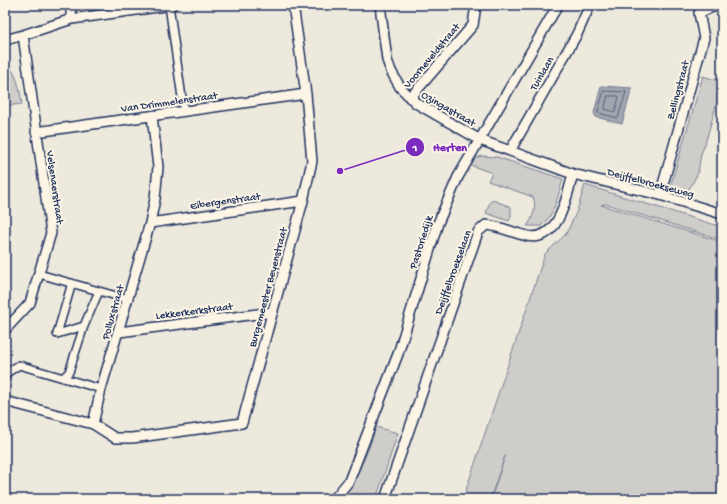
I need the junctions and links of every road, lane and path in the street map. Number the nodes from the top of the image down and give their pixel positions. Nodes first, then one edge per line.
1 (70, 5) edge
2 (172, 5) edge
3 (293, 5) edge
4 (380, 5) edge
5 (476, 5) edge
6 (558, 5) edge
7 (590, 5) edge
8 (722, 5) edge
9 (169, 6) edge
10 (72, 19) junction
11 (23, 36) junction
12 (5, 40) edge
13 (306, 94) junction
14 (410, 98) junction
15 (184, 112) junction
16 (152, 116) junction
17 (36, 132) junction
18 (480, 140) junction
19 (510, 151) junction
20 (573, 174) junction
21 (660, 195) junction
22 (303, 201) junction
23 (722, 214) edge
24 (150, 222) junction
25 (39, 274) junction
26 (72, 283) junction
27 (99, 291) junction
28 (127, 299) junction
29 (273, 312) junction
30 (84, 326) junction
31 (5, 330) edge
32 (119, 332) junction
33 (5, 375) edge
34 (63, 378) junction
35 (101, 389) junction
36 (5, 401) edge
37 (93, 424) junction
38 (334, 499) edge
39 (385, 499) edge

1 - 10 street
2 - 9 street
3 - 13 street, Burgemeester Beyenstraat
4 - 14 street, Ozingastraat
5 - 14 street, Voorneveldstraat
6 - 18 street, Pastoriedijk
7 - 19 street, Tuinlaan
8 - 21 street, Zellingstraat
9 - 10 street
9 - 15 street
10 - 11 street
11 - 12 street
11 - 17 street, Velsenaerstraat
13 - 15 street, Van Drimmelenstraat
13 - 22 street, Burgemeester Beyenstraat
14 - 18 street, Ozingastraat
15 - 16 street, Van Drimmelenstraat
16 - 17 street, Van Drimmelenstraat
16 - 24 street, Polluxstraat
17 - 25 street, Velsenaerstraat
18 - 19 street
18 - 38 street, Pastoriedijk
19 - 20 street
20 - 21 street, Deijffelbroekseweg
20 - 39 street, Deijffelbroekselaan
21 - 23 street, Deijffelbroekseweg
22 - 24 street, Eibergenstraat
22 - 29 street, Burgemeester Beyenstraat
24 - 28 street, Polluxstraat
25 - 26 street
25 - 31 street, Velsenaerstraat
26 - 27 street
26 - 30 street
27 - 28 street
27 - 30 street
28 - 32 street, Polluxstraat
29 - 32 street, Lekkerkerkstraat
29 - 37 street, Burgemeester Beyenstraat
30 - 34 street
32 - 35 street, Polluxstraat
33 - 34 street
34 - 35 street
35 - 37 street, Polluxstraat
36 - 37 street

